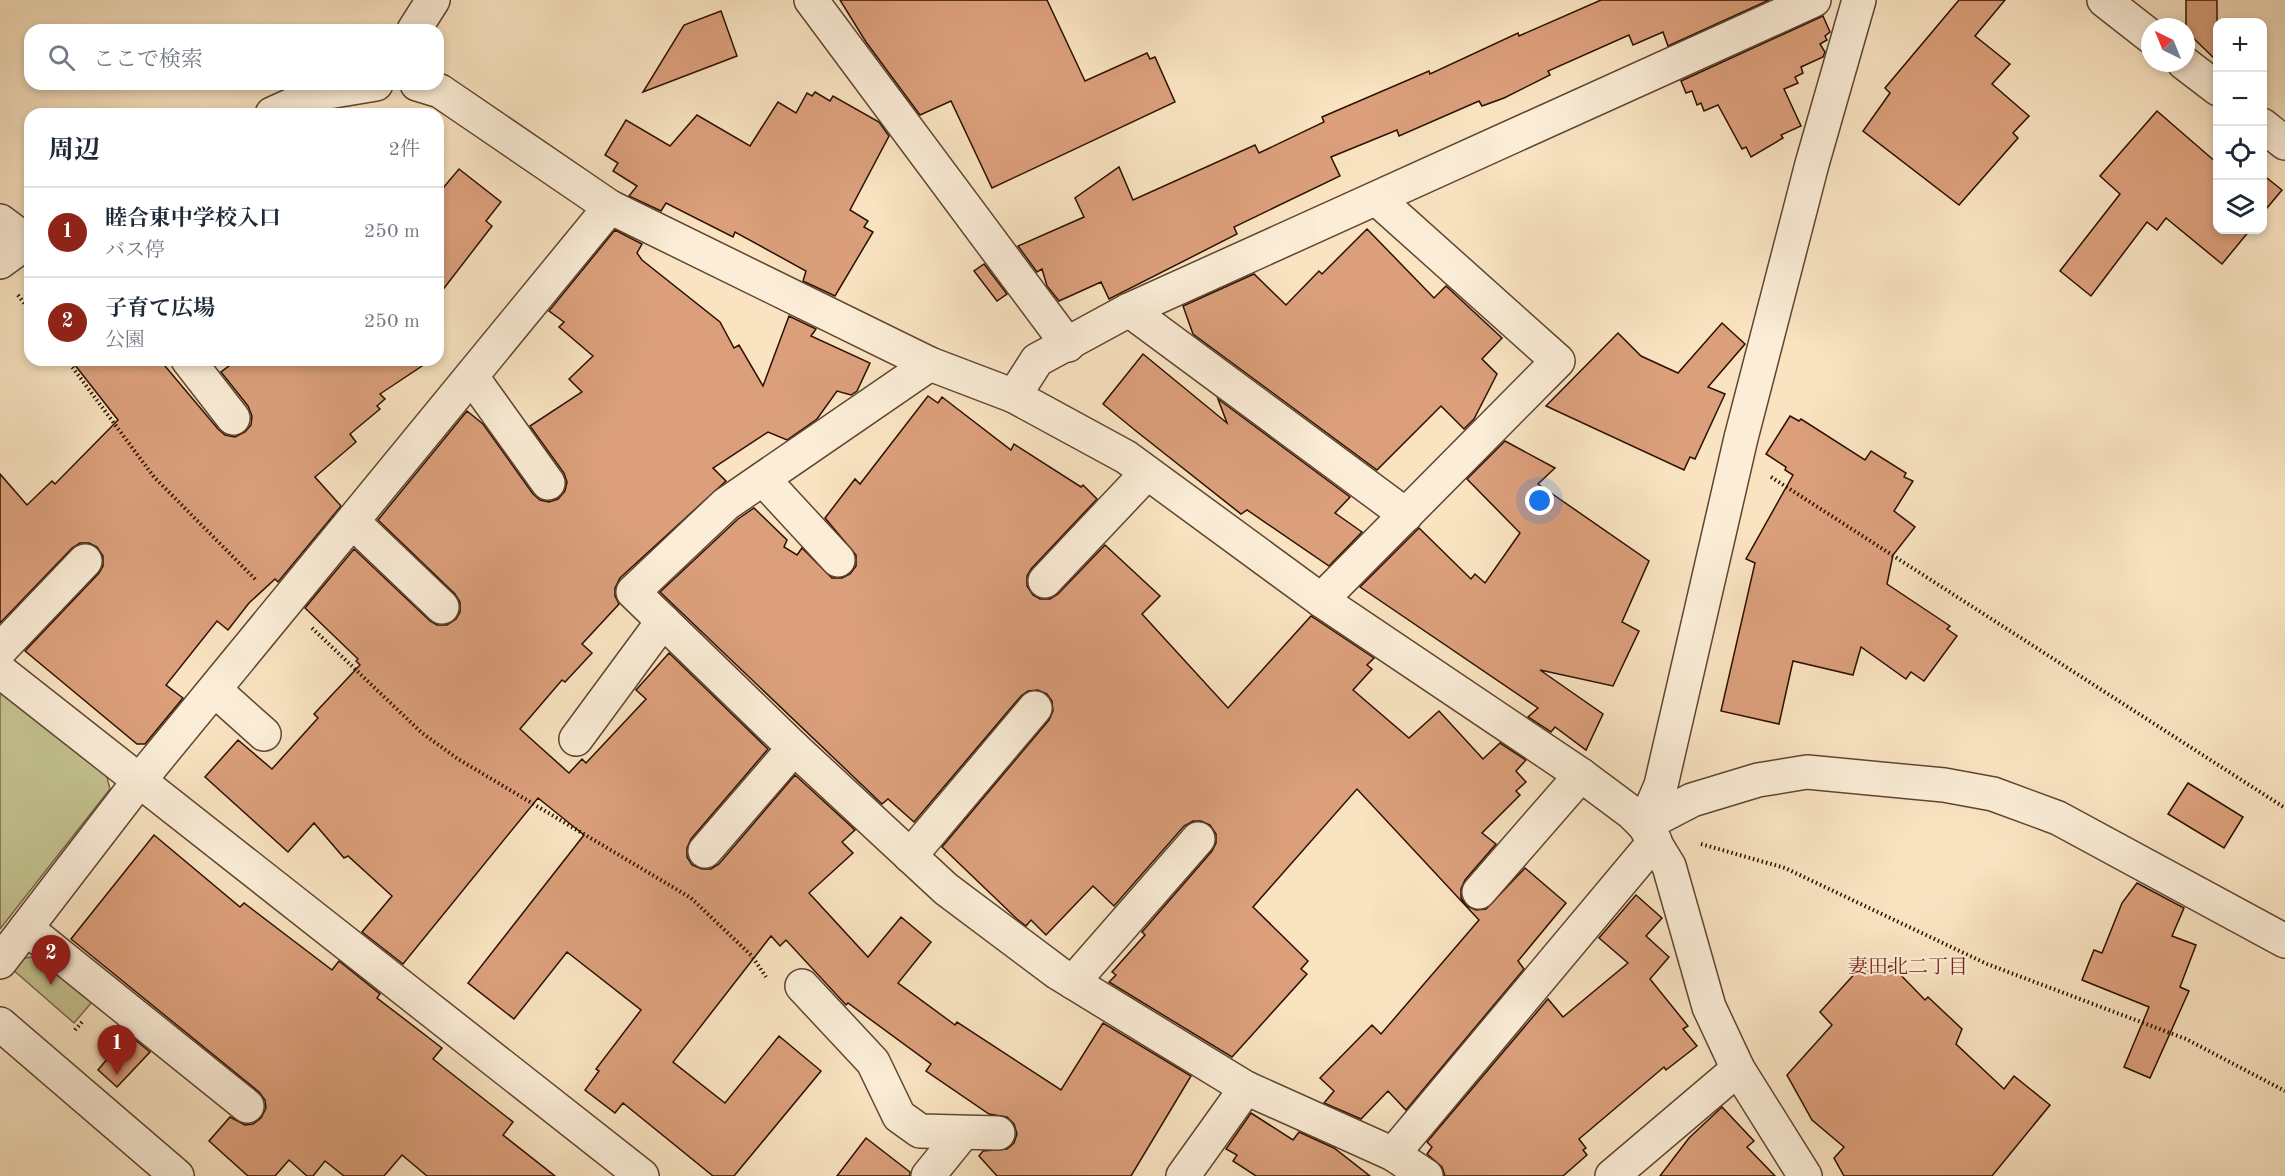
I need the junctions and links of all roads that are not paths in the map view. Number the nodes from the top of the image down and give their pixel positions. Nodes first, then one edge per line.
1 (433, 0) edge
2 (811, 0) edge
3 (1814, 0) edge
4 (1859, 0) edge
5 (2104, 0) edge
6 (418, 24) edge
7 (2141, 29) edge
8 (2195, 72) edge
9 (2213, 86) edge
10 (340, 90) edge
11 (437, 90) edge
12 (285, 108) edge
13 (2263, 126) edge
14 (2285, 142) edge
15 (1377, 199) junction
16 (610, 207) junction
17 (0, 220) edge
18 (24, 237) edge
19 (24, 243) edge
20 (0, 262) edge
21 (1129, 310) junction
22 (1068, 345) junction
23 (930, 364) junction
24 (193, 366) edge
25 (472, 377) junction
26 (1014, 396) junction
27 (233, 418) dead end
28 (1147, 473) junction
29 (763, 479) junction
30 (548, 483) dead end
31 (1406, 515) junction
32 (353, 522) junction
33 (838, 560) dead end
34 (85, 561) dead end
35 (1045, 581) dead end
36 (1321, 600) junction
37 (442, 608) dead end
38 (663, 621) junction
39 (0, 650) edge
40 (0, 671) edge
41 (216, 691) junction
42 (1035, 708) dead end
43 (264, 734) dead end
44 (576, 739) dead end
45 (794, 748) junction
46 (1581, 775) junction
47 (139, 781) junction
48 (1650, 833) junction
49 (1198, 839) dead end
50 (705, 851) dead end
51 (910, 856) junction
52 (1479, 892) dead end
53 (26, 928) junction
54 (2285, 941) edge
55 (0, 962) edge
56 (1073, 982) junction
57 (787, 985) road end
58 (0, 1024) edge
59 (1738, 1069) junction
60 (1246, 1088) junction
61 (247, 1106) dead end
62 (998, 1133) dead end
63 (962, 1134) junction
64 (1393, 1154) junction
65 (177, 1176) edge
66 (642, 1176) edge
67 (928, 1176) edge
68 (1183, 1176) edge
69 (1426, 1176) edge
70 (1612, 1176) edge
71 (1805, 1176) edge

1 - 6 street
2 - 22 street
3 - 15 street
4 - 48 street
5 - 7 street
8 - 9 street
10 - 12 street
11 - 16 street
13 - 14 street
15 - 21 street
15 - 31 street
16 - 23 street
16 - 25 street
17 - 18 street
19 - 20 street
21 - 22 street
21 - 31 street
22 - 26 street
23 - 26 street
23 - 29 street
24 - 27 street
25 - 30 street
25 - 32 street
26 - 28 street
28 - 35 street
28 - 36 street
29 - 33 street
29 - 38 street
31 - 36 street
32 - 37 street
32 - 41 street
34 - 39 street
36 - 46 street
38 - 44 street
38 - 45 street
40 - 47 street
41 - 43 street
41 - 47 street
42 - 51 street
45 - 50 street
45 - 51 street
46 - 48 street
46 - 52 street
47 - 53 street
47 - 66 street
48 - 54 street
48 - 59 street
48 - 64 street
49 - 56 street
51 - 56 street
53 - 55 street
53 - 61 street
56 - 60 street
57 - 63 street
58 - 65 street
59 - 70 street
59 - 71 street
60 - 64 street
60 - 68 street
62 - 63 street
63 - 67 street
64 - 69 street

